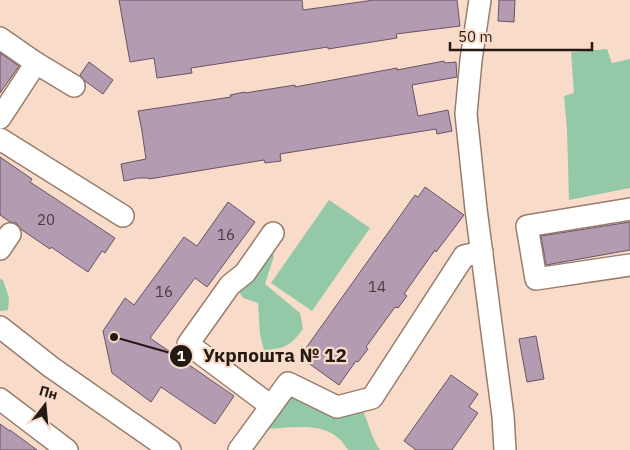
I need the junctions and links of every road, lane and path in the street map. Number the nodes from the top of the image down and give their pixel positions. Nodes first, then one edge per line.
1 (480, 0) edge
2 (0, 38) edge
3 (36, 63) junction
4 (74, 86) dead end
5 (0, 118) edge
6 (0, 139) edge
7 (630, 209) edge
8 (123, 216) dead end
9 (274, 233) dead end
10 (482, 252) junction
11 (630, 264) edge
12 (0, 327) edge
13 (0, 399) edge
14 (272, 406) junction
15 (68, 450) edge
16 (170, 450) edge
17 (239, 450) edge
18 (506, 450) edge

1 - 10 street
2 - 3 street
3 - 4 street
3 - 5 street
6 - 8 street
7 - 11 street
9 - 14 street
10 - 14 street
10 - 18 street
12 - 16 street
13 - 15 street
14 - 17 street

